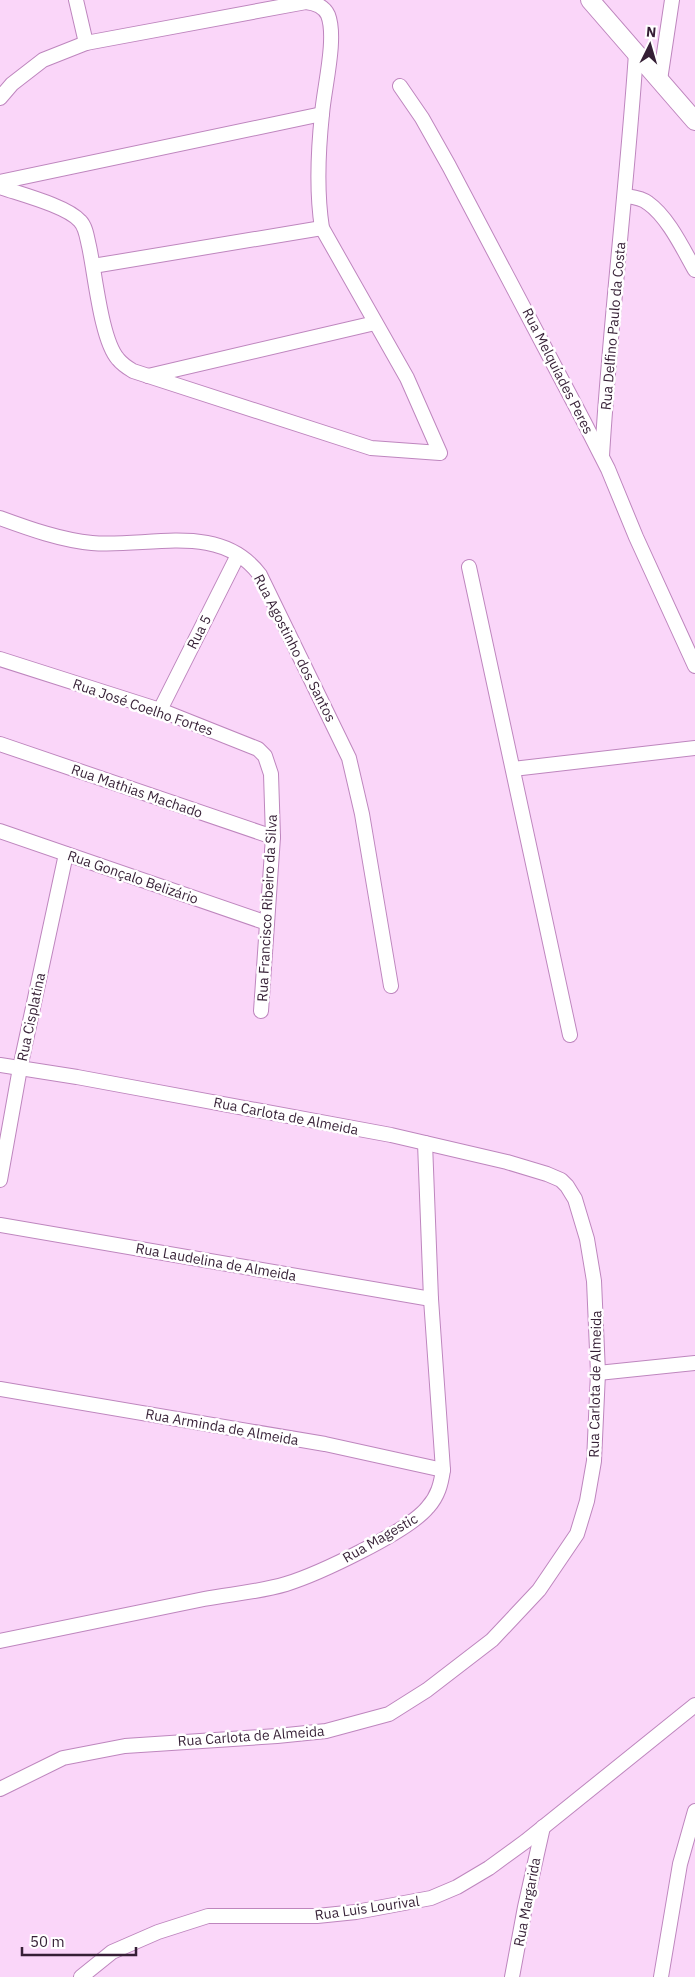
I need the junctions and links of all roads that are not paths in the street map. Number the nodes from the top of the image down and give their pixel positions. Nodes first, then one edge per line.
1 (76, 0) edge
2 (590, 0) edge
3 (672, 0) edge
4 (86, 43) junction
5 (636, 53) junction
6 (660, 80) junction
7 (400, 86) dead end
8 (0, 98) edge
9 (322, 114) junction
10 (695, 121) edge
11 (0, 182) edge
12 (0, 187) edge
13 (626, 196) junction
14 (322, 228) junction
15 (94, 266) junction
16 (695, 270) edge
17 (375, 323) junction
18 (147, 376) junction
19 (602, 457) junction
20 (0, 518) edge
21 (238, 555) junction
22 (469, 567) dead end
23 (0, 659) edge
24 (695, 666) edge
25 (160, 710) junction
26 (0, 744) edge
27 (695, 748) edge
28 (513, 769) junction
29 (270, 774) joint
30 (0, 831) edge
31 (273, 837) junction
32 (66, 854) junction
33 (267, 923) junction
34 (391, 986) dead end
35 (262, 1012) dead end
36 (570, 1035) dead end
37 (0, 1065) edge
38 (20, 1068) junction
39 (425, 1143) junction
40 (0, 1180) edge
41 (0, 1225) edge
42 (432, 1299) junction
43 (695, 1363) edge
44 (598, 1373) junction
45 (0, 1389) edge
46 (443, 1470) junction
47 (0, 1641) edge
48 (695, 1706) edge
49 (0, 1789) edge
50 (695, 1811) edge
51 (543, 1827) junction
52 (81, 1977) edge
53 (512, 1977) edge
54 (661, 1977) edge

1 - 4 street
2 - 5 street
3 - 6 street
4 - 8 street
4 - 9 street
5 - 6 street
5 - 13 street, Rua Delfino Paulo da Costa
6 - 10 street
7 - 19 street, Rua Melquíades Peres
9 - 11 street
9 - 14 street
12 - 15 street
13 - 16 street
13 - 19 street, Rua Delfino Paulo da Costa
14 - 15 street
14 - 17 street
15 - 18 street
17 - 18 street
17 - 18 street
19 - 24 street, Rua Melquíades Peres
20 - 21 street, Rua Agostinho dos Santos
21 - 25 street, Rua 5
21 - 34 street, Rua Agostinho dos Santos
22 - 28 street
23 - 25 street, Rua José Coelho Fortes
25 - 29 street, Rua José Coelho Fortes
26 - 31 street, Rua Mathias Machado
27 - 28 street
28 - 36 street
29 - 31 street, Rua Francisco Ribeiro da Silva
30 - 32 street, Rua Gonçalo Belizário
31 - 33 street, Rua Francisco Ribeiro da Silva
32 - 33 street, Rua Gonçalo Belizário
32 - 38 street, Rua Cisplatina
33 - 35 street, Rua Francisco Ribeiro da Silva
37 - 38 street, Rua Carlota de Almeida
38 - 39 street, Rua Carlota de Almeida
38 - 40 street, Rua Cisplatina
39 - 42 street, Rua Magestic
39 - 44 street, Rua Carlota de Almeida
41 - 42 street, Rua Laudelina de Almeida
42 - 46 street, Rua Magestic
43 - 44 street
44 - 49 street, Rua Carlota de Almeida
45 - 46 street, Rua Arminda de Almeida
46 - 47 street, Rua Magestic
48 - 51 street, Rua Luis Lourival
50 - 54 street
51 - 52 street, Rua Luis Lourival
51 - 53 street, Rua Margarida

